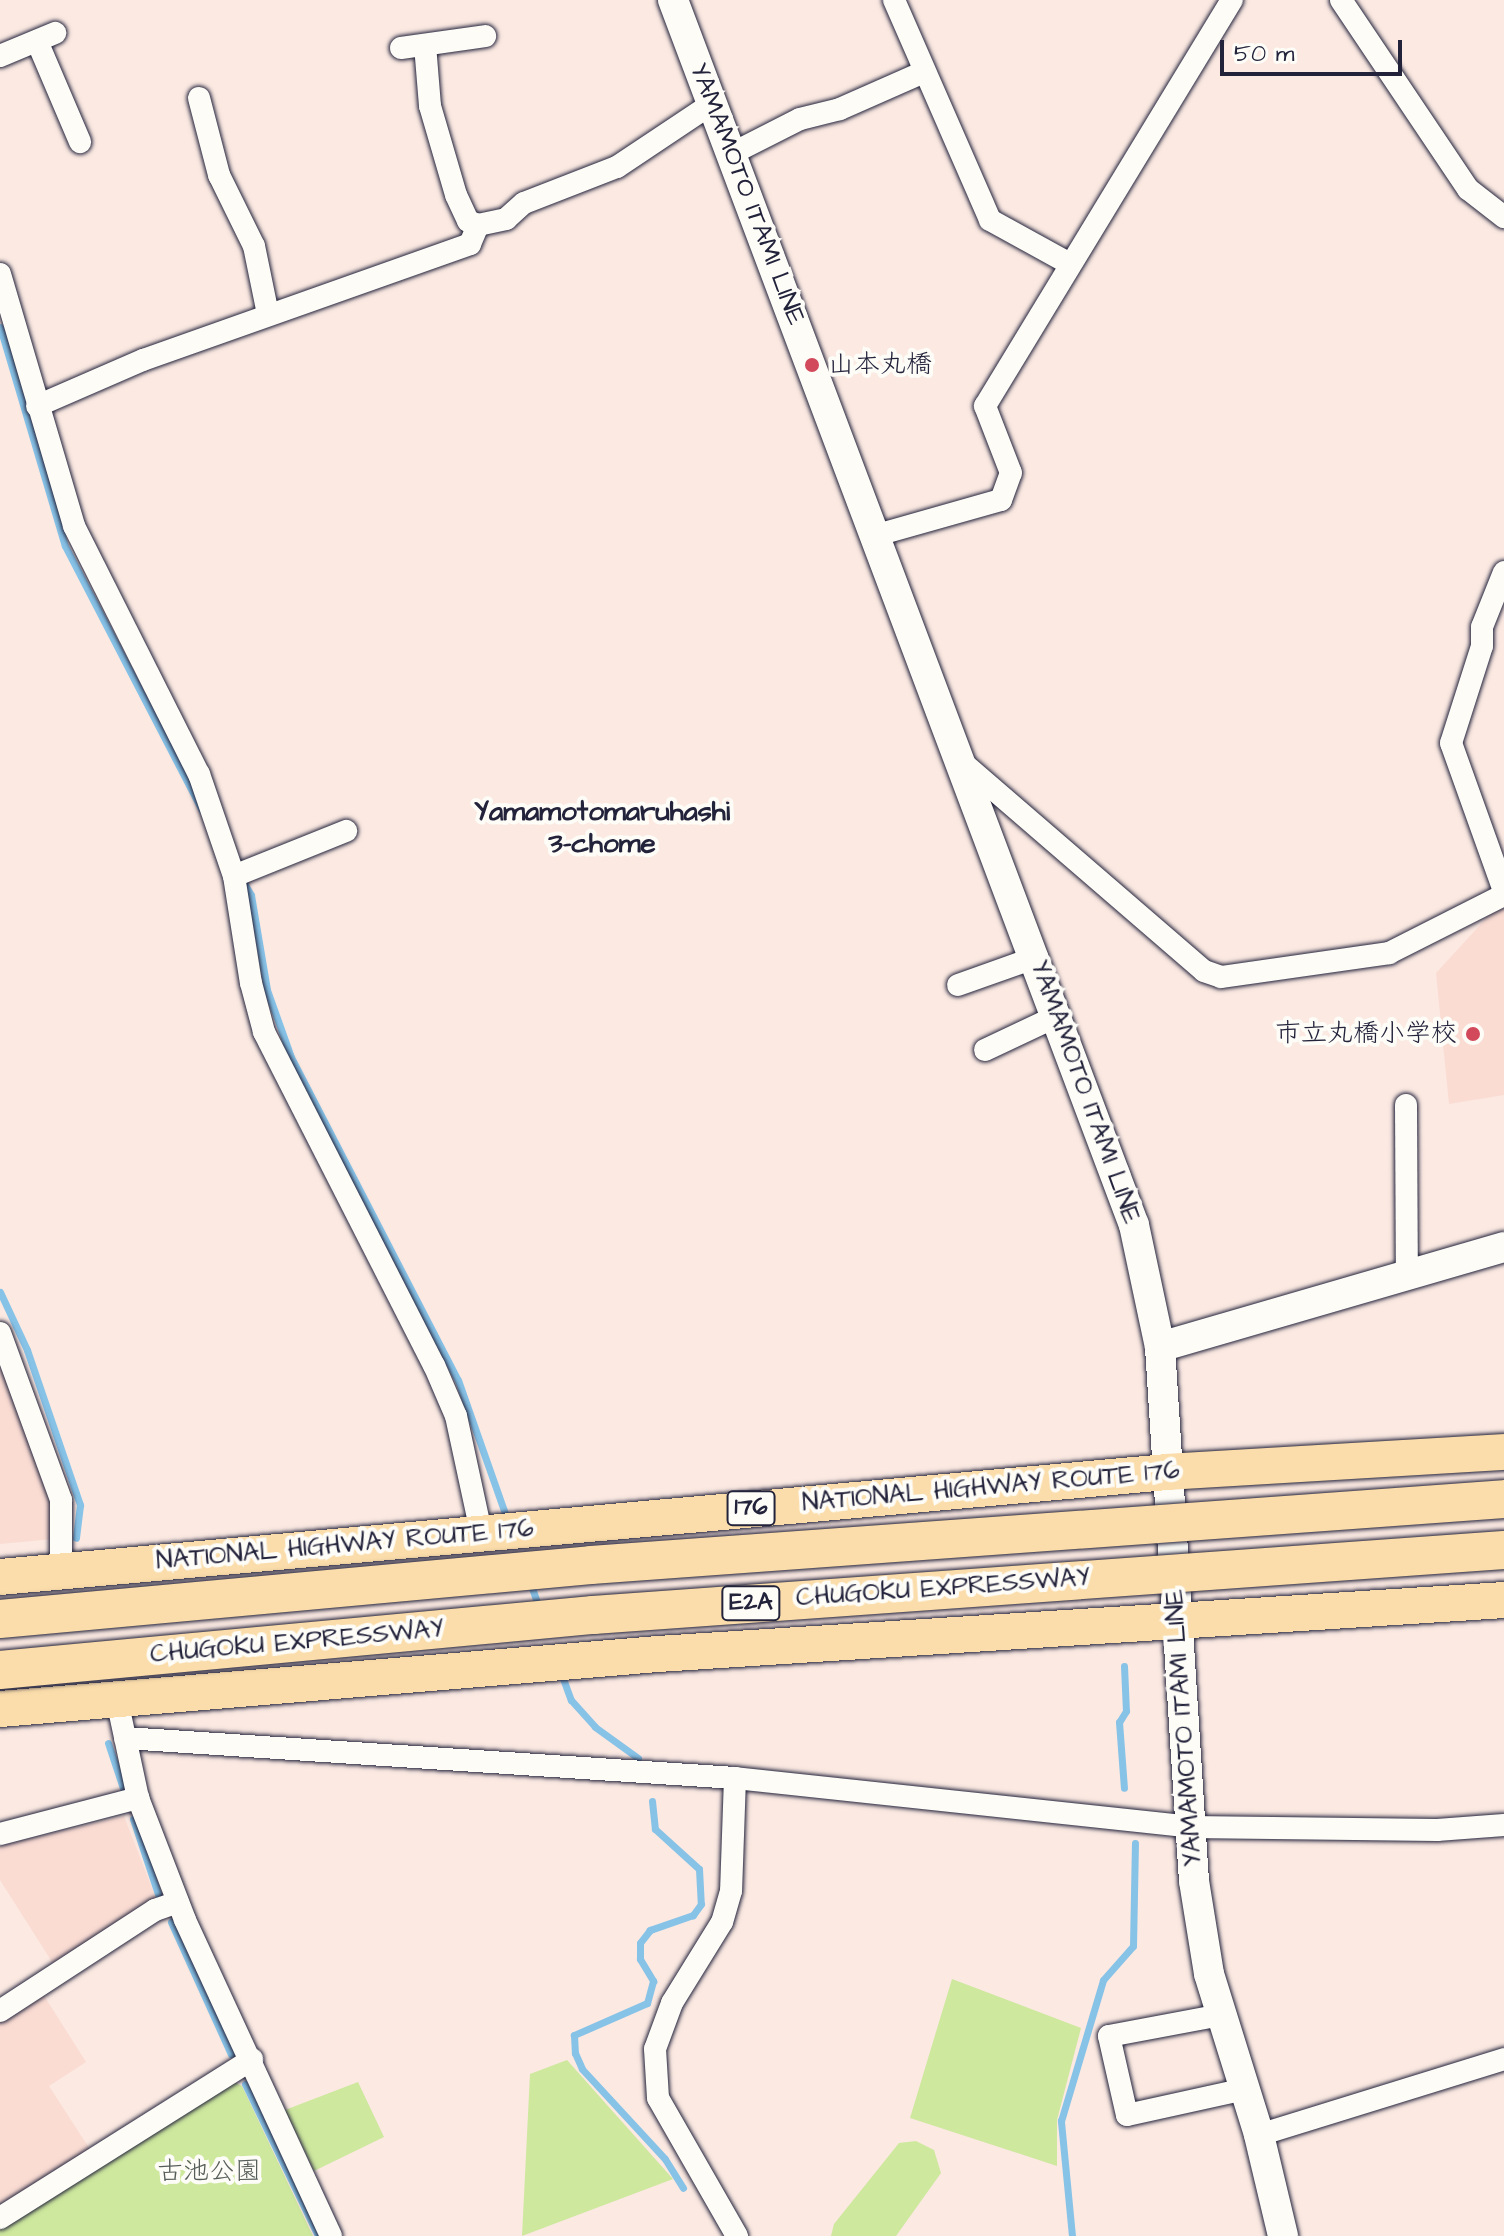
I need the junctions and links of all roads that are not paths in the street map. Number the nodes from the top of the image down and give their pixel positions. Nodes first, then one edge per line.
1 (673, 0) edge
2 (894, 0) edge
3 (1232, 0) edge
4 (1341, 0) edge
5 (485, 36) dead end
6 (425, 45) junction
7 (401, 48) dead end
8 (0, 56) edge
9 (924, 72) junction
10 (199, 98) dead end
11 (713, 103) junction
12 (70, 134) dead end
13 (731, 154) junction
14 (1504, 217) edge
15 (478, 225) junction
16 (1070, 264) junction
17 (0, 274) edge
18 (268, 314) junction
19 (37, 406) junction
20 (877, 535) junction
21 (1504, 572) edge
22 (963, 763) junction
23 (346, 831) dead end
24 (234, 876) junction
25 (1504, 893) edge
26 (1037, 957) junction
27 (958, 985) dead end
28 (1059, 1015) junction
29 (985, 1050) dead end
30 (1401, 1119) dead end
31 (1504, 1247) edge
32 (1407, 1275) junction
33 (0, 1333) edge
34 (1160, 1347) junction
35 (1504, 1452) edge
36 (1167, 1472) junction
37 (1504, 1499) edge
38 (481, 1532) junction
39 (1504, 1550) edge
40 (61, 1571) junction
41 (0, 1577) edge
42 (1504, 1600) edge
43 (0, 1619) edge
44 (1177, 1620) junction
45 (0, 1670) edge
46 (117, 1700) junction
47 (0, 1709) edge
48 (125, 1738) junction
49 (735, 1778) junction
50 (138, 1798) junction
51 (1504, 1825) edge
52 (1190, 1827) junction
53 (0, 1834) edge
54 (178, 1902) junction
55 (0, 2011) edge
56 (1221, 2015) junction
57 (252, 2059) junction
58 (1504, 2059) edge
59 (1245, 2089) junction
60 (1259, 2135) junction
61 (0, 2218) edge
62 (331, 2236) edge
63 (737, 2236) edge
64 (1283, 2236) edge

1 - 11 main road, YAMAMOTO ITAMI LINE
2 - 9 street
3 - 16 street
4 - 14 street
5 - 6 street
6 - 7 street
6 - 15 street
8 - 12 street
9 - 13 street
9 - 16 street
10 - 18 street
11 - 13 main road, YAMAMOTO ITAMI LINE
11 - 15 street
13 - 20 main road, YAMAMOTO ITAMI LINE
15 - 18 street
16 - 20 street
17 - 19 street
18 - 19 street
19 - 24 street
20 - 22 main road, YAMAMOTO ITAMI LINE
21 - 25 street
22 - 25 street
22 - 26 main road, YAMAMOTO ITAMI LINE
23 - 24 street
24 - 38 street
26 - 27 street
26 - 28 main road, YAMAMOTO ITAMI LINE
28 - 29 street
28 - 34 main road, YAMAMOTO ITAMI LINE
30 - 32 street
31 - 32 main road
32 - 34 main road
33 - 40 street
34 - 36 main road, YAMAMOTO ITAMI LINE
35 - 36 highway, NATIONAL HIGHWAY ROUTE 176 / 176
36 - 38 highway, NATIONAL HIGHWAY ROUTE 176 / 176
36 - 44 main road, YAMAMOTO ITAMI LINE
37 - 43 highway, CHUGOKU EXPRESSWAY / E2A, bridge
38 - 40 highway, NATIONAL HIGHWAY ROUTE 176 / 176
39 - 45 highway, CHUGOKU EXPRESSWAY / E2A, bridge
40 - 41 highway, NATIONAL HIGHWAY ROUTE 176 / 176
42 - 44 highway
44 - 46 highway
44 - 52 main road, YAMAMOTO ITAMI LINE
46 - 47 highway
46 - 48 street
48 - 49 street
48 - 50 street
49 - 52 street
49 - 63 street
50 - 53 street
50 - 54 street
51 - 52 street
52 - 56 main road, YAMAMOTO ITAMI LINE
54 - 55 street
54 - 57 street
56 - 59 main road, YAMAMOTO ITAMI LINE
56 - 59 street
57 - 61 street
57 - 62 street
58 - 60 street
59 - 60 main road, YAMAMOTO ITAMI LINE
60 - 64 main road, YAMAMOTO ITAMI LINE

